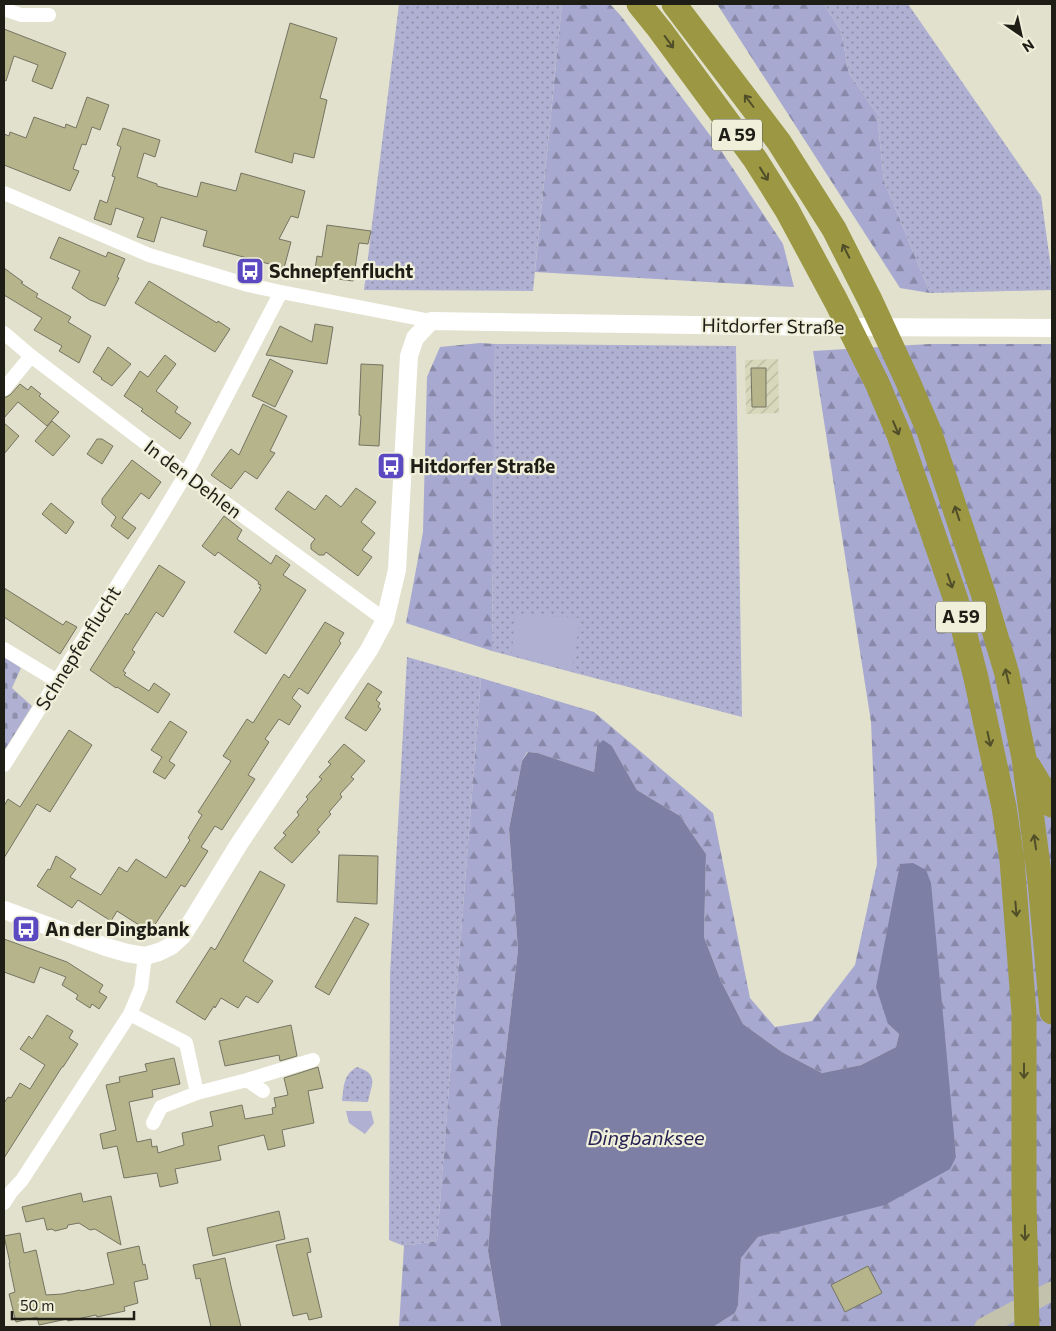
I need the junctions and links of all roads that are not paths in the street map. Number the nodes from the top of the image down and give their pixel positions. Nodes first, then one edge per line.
1 (639, 4) edge
2 (674, 4) edge
3 (4, 9) edge
4 (49, 15) dead end
5 (4, 193) edge
6 (280, 292) junction
7 (431, 321) junction
8 (1052, 328) edge
9 (4, 333) edge
10 (31, 356) junction
11 (4, 388) edge
12 (186, 474) junction
13 (385, 620) junction
14 (4, 649) edge
15 (57, 681) junction
16 (1024, 758) junction
17 (4, 765) edge
18 (1052, 805) edge
19 (4, 910) edge
20 (145, 956) junction
21 (1052, 1012) edge
22 (130, 1014) junction
23 (313, 1060) dead end
24 (247, 1080) junction
25 (263, 1091) dead end
26 (197, 1093) junction
27 (153, 1123) dead end
28 (4, 1203) edge
29 (1052, 1292) edge
30 (984, 1327) edge
31 (1027, 1327) edge

1 -> 31 highway, A 59
16 -> 2 highway, A 59
3 - 4 street
5 - 6 street, Hitdorfer Straße
6 - 7 street, Hitdorfer Straße
6 - 12 street, Schnepfenflucht
7 - 8 street, Hitdorfer Straße
7 - 13 street
9 - 10 street, In den Dehlen
10 - 11 street
10 - 12 street, In den Dehlen
12 - 13 street, In den Dehlen
12 - 15 street, Schnepfenflucht
13 - 20 street
14 - 15 street
15 - 17 street, Schnepfenflucht
16 - 18 highway
21 -> 16 highway, A 59
19 - 20 street
20 - 22 street
22 - 26 street
22 - 28 street
23 - 24 street
24 - 25 street
24 - 26 street
26 - 27 street
29 - 30 main road

